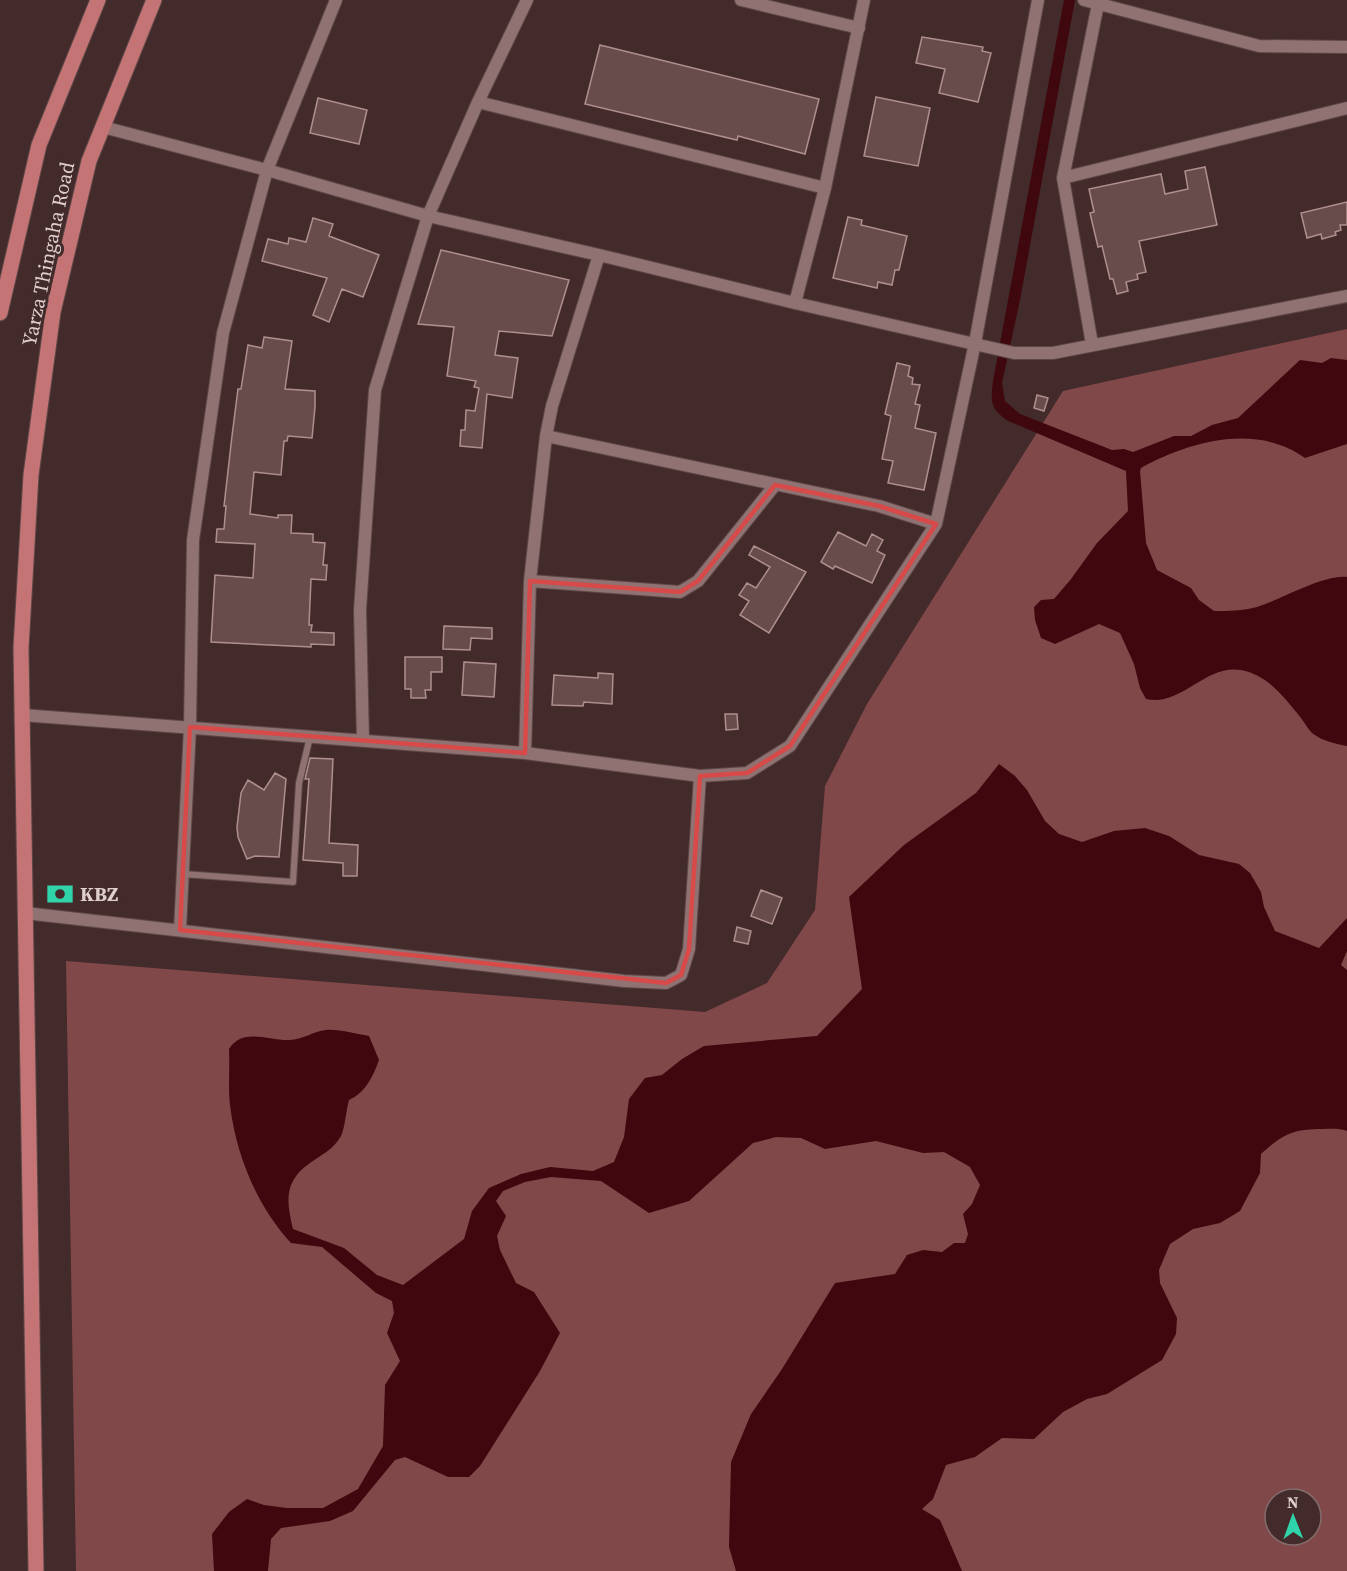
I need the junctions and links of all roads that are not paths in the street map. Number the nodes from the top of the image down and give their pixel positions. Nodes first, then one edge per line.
1 (98, 0) edge
2 (154, 0) edge
3 (336, 0) edge
4 (527, 0) edge
5 (741, 0) edge
6 (864, 0) edge
7 (1038, 0) edge
8 (1084, 0) edge
9 (1098, 3) junction
10 (859, 28) junction
11 (1347, 47) edge
12 (478, 102) junction
13 (1347, 108) edge
14 (103, 127) junction
15 (267, 170) junction
16 (1063, 178) junction
17 (825, 188) junction
18 (428, 216) junction
19 (599, 255) junction
20 (1347, 296) edge
21 (795, 303) junction
22 (0, 313) edge
23 (975, 343) junction
24 (1092, 344) junction
25 (546, 436) junction
26 (775, 485) junction
27 (936, 524) junction
28 (530, 581) junction
29 (22, 715) junction
30 (190, 727) junction
31 (310, 736) junction
32 (363, 740) junction
33 (525, 753) junction
34 (700, 776) junction
35 (183, 874) junction
36 (25, 913) junction
37 (180, 930) junction
38 (36, 1571) edge

1 - 22 main road, Yarza Thingaha Road
2 - 14 main road, Yarza Thingaha Road
3 - 15 street
4 - 12 street
5 - 10 street
6 - 10 street
7 - 23 street
8 - 9 street
9 - 11 street
9 - 16 street
10 - 17 street
12 - 17 street
12 - 18 street
13 - 16 street
14 - 15 street
14 - 29 main road, Yarza Thingaha Road
15 - 18 street
15 - 30 street
16 - 24 street
17 - 21 street
18 - 19 street
18 - 32 street
19 - 21 street
19 - 25 street
20 - 24 street
21 - 23 street
23 - 24 street
23 - 27 street
25 - 26 street
25 - 28 street
26 - 27 street
26 - 28 street
27 - 34 street
28 - 33 street
29 - 30 street
29 - 36 main road, Yarza Thingaha Road
30 - 31 street
30 - 35 street
31 - 32 street
31 - 35 lane
32 - 33 street
33 - 34 street
34 - 37 street
35 - 37 street
36 - 37 street
36 - 38 main road, Yarza Thingaha Road

